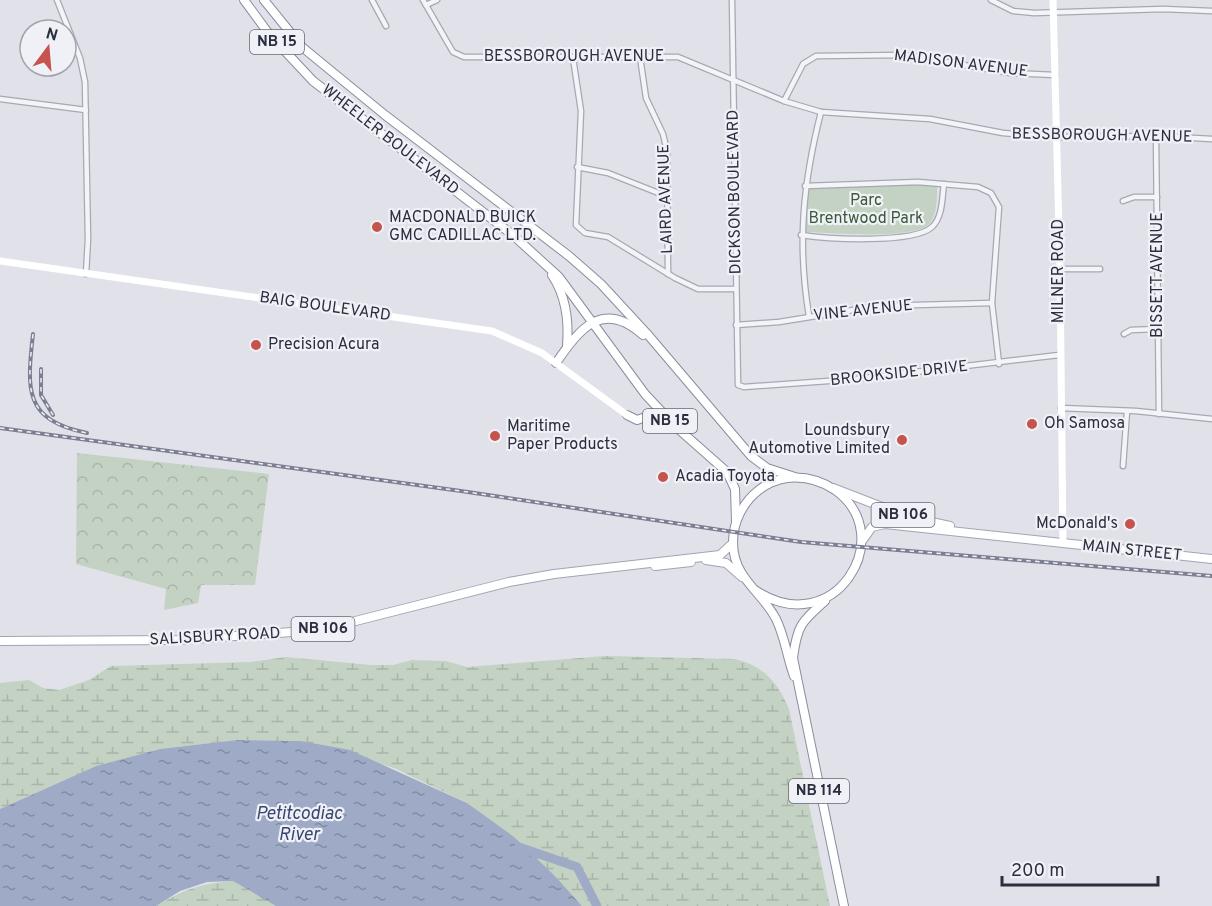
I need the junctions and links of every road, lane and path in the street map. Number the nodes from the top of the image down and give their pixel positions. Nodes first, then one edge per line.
1 (57, 0) edge
2 (237, 0) edge
3 (244, 0) edge
4 (264, 0) edge
5 (271, 0) edge
6 (372, 0) edge
7 (437, 0) edge
8 (732, 0) edge
9 (991, 0) edge
10 (1053, 0) edge
11 (425, 2) edge
12 (1212, 11) edge
13 (1054, 13) junction
14 (386, 26) dead end
15 (640, 57) junction
16 (573, 58) junction
17 (319, 61) junction
18 (1055, 75) junction
19 (733, 79) junction
20 (313, 81) junction
21 (0, 99) edge
22 (784, 101) junction
23 (86, 110) junction
24 (821, 112) junction
25 (1156, 136) junction
26 (1058, 137) junction
27 (1212, 139) edge
28 (577, 167) junction
29 (944, 184) junction
30 (805, 186) junction
31 (666, 196) junction
32 (1157, 198) junction
33 (1123, 201) dead end
34 (801, 235) junction
35 (535, 254) junction
36 (0, 261) edge
37 (1060, 269) junction
38 (1100, 269) dead end
39 (86, 274) junction
40 (668, 274) junction
41 (736, 289) junction
42 (992, 303) junction
43 (809, 316) junction
44 (592, 321) junction
45 (736, 325) junction
46 (1158, 329) junction
47 (1124, 334) dead end
48 (567, 348) junction
49 (664, 353) junction
50 (1059, 355) junction
51 (556, 363) junction
52 (999, 364) junction
53 (738, 385) joint
54 (1061, 408) junction
55 (1127, 411) junction
56 (1159, 414) junction
57 (627, 415) joint
58 (663, 415) junction
59 (1212, 419) edge
60 (1123, 466) dead end
61 (795, 477) junction
62 (828, 486) junction
63 (736, 521) junction
64 (981, 533) junction
65 (733, 543) junction
66 (1063, 543) junction
67 (860, 549) junction
68 (1212, 559) edge
69 (639, 564) junction
70 (748, 582) junction
71 (755, 590) junction
72 (832, 595) junction
73 (0, 641) edge
74 (794, 676) junction
75 (844, 906) edge

1 - 23 street
2 - 20 highway
3 - 20 highway, WHEELER BOULEVARD / NB 15
4 - 17 highway, WHEELER BOULEVARD / NB 15
5 - 17 highway
6 - 14 street
7 - 11 street
8 - 19 street, DICKSON BOULEVARD
9 - 13 street
10 - 13 street, MILNER ROAD
11 - 16 street, BESSBOROUGH AVENUE
12 - 13 street
13 - 18 street, MILNER ROAD
15 - 16 street, BESSBOROUGH AVENUE
15 - 19 street, BESSBOROUGH AVENUE
15 - 31 street, LAIRD AVENUE
16 - 28 street
17 - 49 highway, WHEELER BOULEVARD / NB 15
18 - 22 street, MADISON AVENUE
18 - 26 street, MILNER ROAD
19 - 22 street, BESSBOROUGH AVENUE
19 - 41 street, DICKSON BOULEVARD
20 - 35 highway, WHEELER BOULEVARD / NB 15
21 - 23 street
22 - 24 street, BESSBOROUGH AVENUE
23 - 39 street
24 - 26 street, BESSBOROUGH AVENUE
24 - 30 street
25 - 26 street, BESSBOROUGH AVENUE
25 - 27 street, BESSBOROUGH AVENUE
25 - 32 street, BISSETT AVENUE
26 - 37 street, MILNER ROAD
28 - 31 street
28 - 40 street
29 - 30 street
29 - 34 street
29 - 42 street
30 - 34 street
31 - 40 street, LAIRD AVENUE
32 - 33 street
32 - 46 street, BISSETT AVENUE
34 - 43 street
35 - 44 highway, WHEELER BOULEVARD / NB 15
35 - 48 highway
36 - 39 street, BAIG BOULEVARD
37 - 38 street
37 - 50 street, MILNER ROAD
39 - 51 street, BAIG BOULEVARD
40 - 41 street
41 - 45 street, DICKSON BOULEVARD
42 - 43 street, VINE AVENUE
42 - 52 street
43 - 45 street, VINE AVENUE
44 - 48 highway
44 - 49 highway
44 - 58 highway, WHEELER BOULEVARD / NB 15
45 - 53 street, DICKSON BOULEVARD
46 - 47 street
46 - 56 street, BISSETT AVENUE
48 - 51 highway
49 - 61 highway, WHEELER BOULEVARD / NB 15
50 - 52 street, BROOKSIDE DRIVE
50 - 54 street, MILNER ROAD
51 - 57 street, BAIG BOULEVARD
52 - 53 street, BROOKSIDE DRIVE
54 - 55 street
54 - 66 street, MILNER ROAD
55 - 56 street
55 - 60 street
56 - 59 street
57 - 58 highway
58 - 63 highway, WHEELER BOULEVARD / NB 15
61 - 62 highway
61 - 63 highway
62 - 64 main road, MAIN STREET / NB 106
62 - 67 highway
63 - 65 highway
64 - 66 main road, MAIN STREET / NB 106
64 - 67 main road, MAIN STREET / NB 106
65 - 69 main road, SALISBURY ROAD / NB 106
65 - 70 highway
66 - 68 main road, MAIN STREET / NB 106
67 - 72 highway
69 - 70 main road, SALISBURY ROAD / NB 106
69 - 73 main road, SALISBURY ROAD / NB 106
70 - 71 highway
71 - 72 highway
71 - 74 highway, NB 114
72 - 74 highway, NB 114
74 - 75 highway, NB 114

